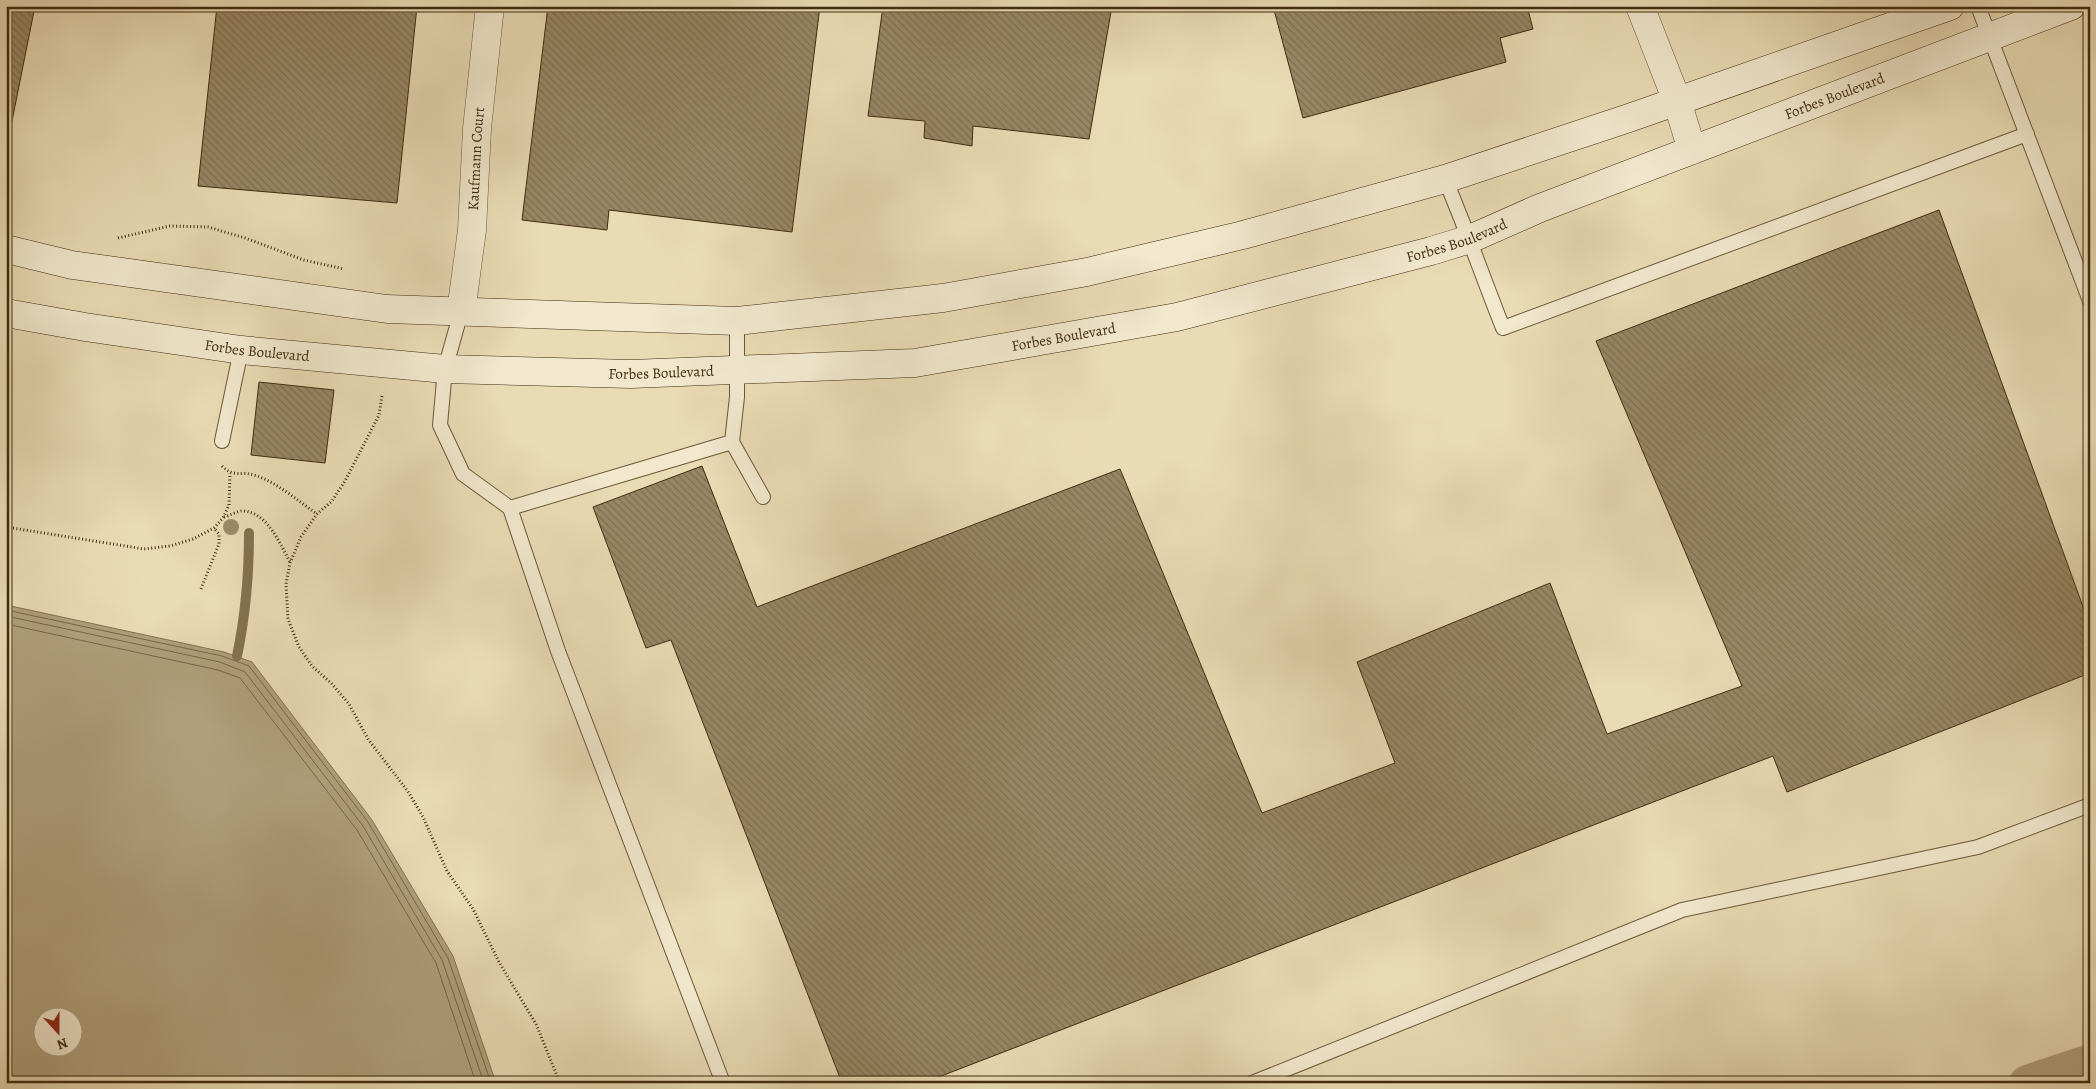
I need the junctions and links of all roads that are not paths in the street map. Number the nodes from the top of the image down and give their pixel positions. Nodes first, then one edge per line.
1 (490, 6) edge
2 (1640, 6) edge
3 (1950, 6) edge
4 (1978, 6) edge
5 (2071, 6) edge
6 (1991, 38) junction
7 (1677, 100) junction
8 (2026, 134) junction
9 (1692, 150) junction
10 (1444, 179) junction
11 (1470, 239) junction
12 (6, 249) edge
13 (2090, 302) edge
14 (460, 312) junction
15 (6, 313) edge
16 (737, 321) junction
17 (241, 350) junction
18 (445, 369) junction
19 (738, 370) junction
20 (222, 441) dead end
21 (732, 442) junction
22 (763, 497) dead end
23 (510, 508) junction
24 (2090, 805) edge
25 (723, 1083) edge
26 (1252, 1083) edge

1 - 14 main road, Kaufmann Court
2 - 7 main road
3 - 7 main road
4 - 6 lane
5 - 6 main road, Forbes Boulevard
6 - 8 lane
6 - 9 main road, Forbes Boulevard
7 - 9 main road
7 - 10 main road
8 - 11 lane
8 - 13 lane
9 - 11 main road, Forbes Boulevard
10 - 11 lane
10 - 16 main road
11 - 19 main road, Forbes Boulevard
12 - 14 main road
14 - 16 main road
14 - 18 lane
15 - 17 main road, Forbes Boulevard
16 - 19 lane
17 - 18 main road, Forbes Boulevard
17 - 20 lane
18 - 19 main road, Forbes Boulevard
18 - 23 lane
19 - 21 lane
21 - 22 lane
21 - 23 lane
23 - 25 lane
24 - 26 lane

